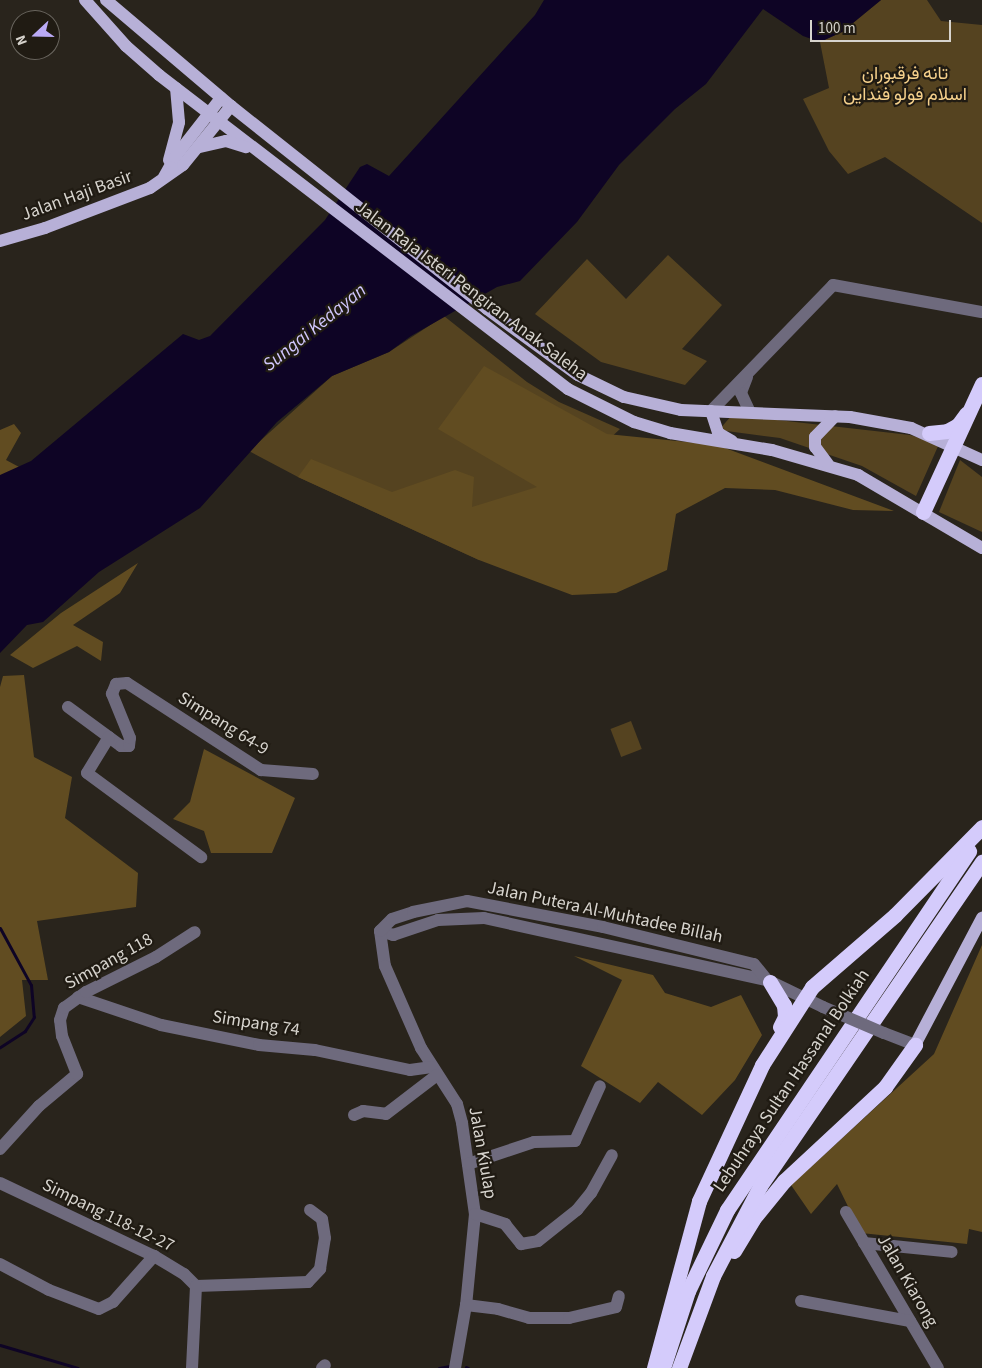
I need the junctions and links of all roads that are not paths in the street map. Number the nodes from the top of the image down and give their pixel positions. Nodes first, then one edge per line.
1 (85, 0) edge
2 (106, 0) edge
3 (176, 88) junction
4 (221, 98) junction
5 (231, 106) junction
6 (214, 118) junction
7 (198, 148) junction
8 (258, 152) junction
9 (163, 179) junction
10 (0, 241) edge
11 (982, 312) edge
12 (747, 377) junction
13 (982, 384) edge
14 (977, 407) edge
15 (711, 411) junction
16 (750, 412) junction
17 (835, 416) junction
18 (928, 433) junction
19 (738, 445) junction
20 (959, 448) junction
21 (982, 460) edge
22 (828, 464) junction
23 (926, 514) junction
24 (982, 548) edge
25 (68, 706) dead end
26 (108, 737) junction
27 (313, 774) dead end
28 (982, 827) edge
29 (982, 831) edge
30 (201, 857) dead end
31 (982, 862) edge
32 (982, 918) edge
33 (380, 931) joint
34 (196, 932) dead end
35 (768, 981) junction
36 (78, 997) junction
37 (804, 999) junction
38 (915, 1046) junction
39 (762, 1064) junction
40 (434, 1071) junction
41 (600, 1086) dead end
42 (354, 1115) dead end
43 (0, 1149) edge
44 (612, 1155) dead end
45 (468, 1164) junction
46 (0, 1183) edge
47 (310, 1210) dead end
48 (846, 1212) dead end
49 (474, 1214) junction
50 (864, 1243) junction
51 (952, 1252) dead end
52 (154, 1256) junction
53 (0, 1264) edge
54 (196, 1286) junction
55 (619, 1296) dead end
56 (801, 1301) dead end
57 (466, 1305) junction
58 (910, 1321) junction
59 (688, 1341) junction
60 (192, 1368) edge
61 (455, 1368) edge
62 (654, 1368) edge
63 (663, 1368) edge
64 (679, 1368) edge
65 (938, 1368) edge

1 - 3 main road, Jalan Raja Isteri Pengiran Anak Saleha
2 - 4 main road, Jalan Raja Isteri Pengiran Anak Saleha
3 - 6 main road, Jalan Raja Isteri Pengiran Anak Saleha
3 - 9 main road
4 - 5 main road, Jalan Raja Isteri Pengiran Anak Saleha
4 - 6 main road, Jalan Haji Basir
5 - 6 main road, Jalan Haji Basir
5 - 15 main road, Jalan Raja Isteri Pengiran Anak Saleha
6 - 7 main road, Jalan Haji Basir
6 - 8 main road, Jalan Raja Isteri Pengiran Anak Saleha
6 - 9 main road, Jalan Haji Basir
7 - 8 main road
7 - 9 main road, Jalan Haji Basir
8 - 19 main road, Jalan Raja Isteri Pengiran Anak Saleha
9 - 10 main road, Jalan Haji Basir
11 - 12 street
12 - 15 street
12 - 16 street
13 - 14 highway
14 - 18 highway
14 - 20 highway
15 - 16 main road, Jalan Raja Isteri Pengiran Anak Saleha
15 - 19 main road
16 - 17 main road, Jalan Raja Isteri Pengiran Anak Saleha
17 - 18 main road, Jalan Raja Isteri Pengiran Anak Saleha
17 - 22 main road
18 - 20 main road, Jalan Raja Isteri Pengiran Anak Saleha
19 - 22 main road, Jalan Raja Isteri Pengiran Anak Saleha
20 - 21 main road, Jalan Raja Isteri Pengiran Anak Saleha
20 - 23 highway
22 - 23 main road, Jalan Raja Isteri Pengiran Anak Saleha
23 - 24 main road, Jalan Raja Isteri Pengiran Anak Saleha
25 - 26 street
26 - 27 street, Simpang 64-9
26 - 30 street
28 - 37 highway
29 - 63 highway, Lebuhraya Sultan Hassanal Bolkiah
31 - 59 highway, Lebuhraya Sultan Hassanal Bolkiah
32 - 38 main road
33 - 35 street, Jalan Putera Al-Muhtadee Billah
33 - 40 street, Jalan Kiulap
34 - 36 street, Simpang 118
35 - 37 street, Jalan Putera Al-Muhtadee Billah
35 - 39 highway
36 - 40 street, Simpang 74
36 - 43 street, Simpang 118
37 - 38 street, Jalan Putera Al-Muhtadee Billah, bridge
37 - 39 highway
38 - 59 highway
39 - 62 highway
40 - 42 street
40 - 45 street, Jalan Kiulap
41 - 45 street
44 - 49 street
45 - 49 street, Jalan Kiulap
46 - 52 street, Simpang 118-12-27
47 - 54 street
48 - 50 street, Jalan Kiarong
49 - 57 street, Jalan Kiulap
50 - 51 street
50 - 58 street, Jalan Kiarong
52 - 53 street
52 - 54 street, Simpang 118-12-27
54 - 60 street
55 - 57 street
56 - 58 street
57 - 61 street, Jalan Kiulap
58 - 65 street, Jalan Kiarong
59 - 64 highway, Lebuhraya Sultan Hassanal Bolkiah

